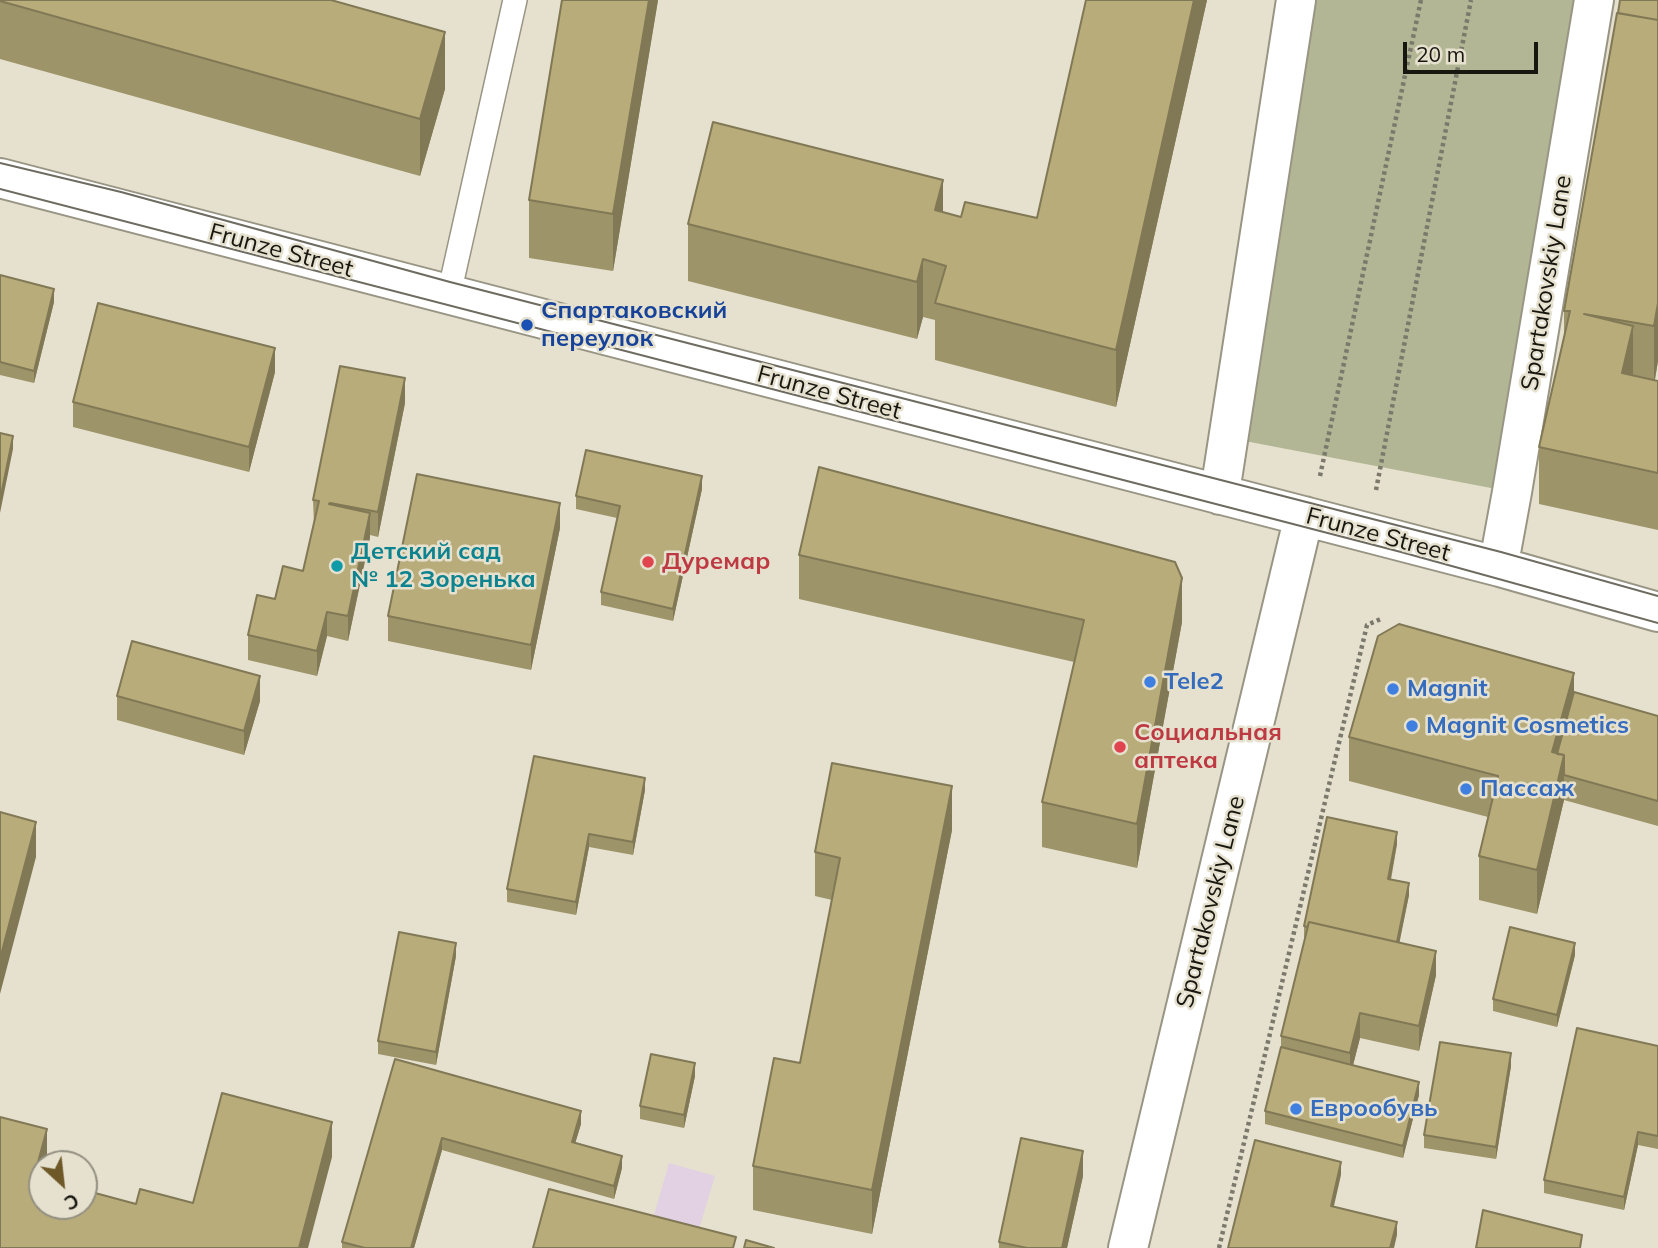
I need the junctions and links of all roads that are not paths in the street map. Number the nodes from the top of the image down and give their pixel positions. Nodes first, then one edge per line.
1 (515, 0) edge
2 (1296, 0) edge
3 (1594, 0) edge
4 (0, 178) edge
5 (449, 294) junction
6 (1220, 495) junction
7 (1304, 516) junction
8 (1500, 566) junction
9 (1658, 611) edge
10 (1128, 1248) edge

1 - 5 lane
2 - 6 street
3 - 8 street, Spartakovskiy Lane
4 - 5 street, Frunze Street
5 - 6 street, Frunze Street
6 - 7 street, Frunze Street
7 - 8 street, Frunze Street
7 - 10 street, Spartakovskiy Lane
8 - 9 street, Frunze Street

